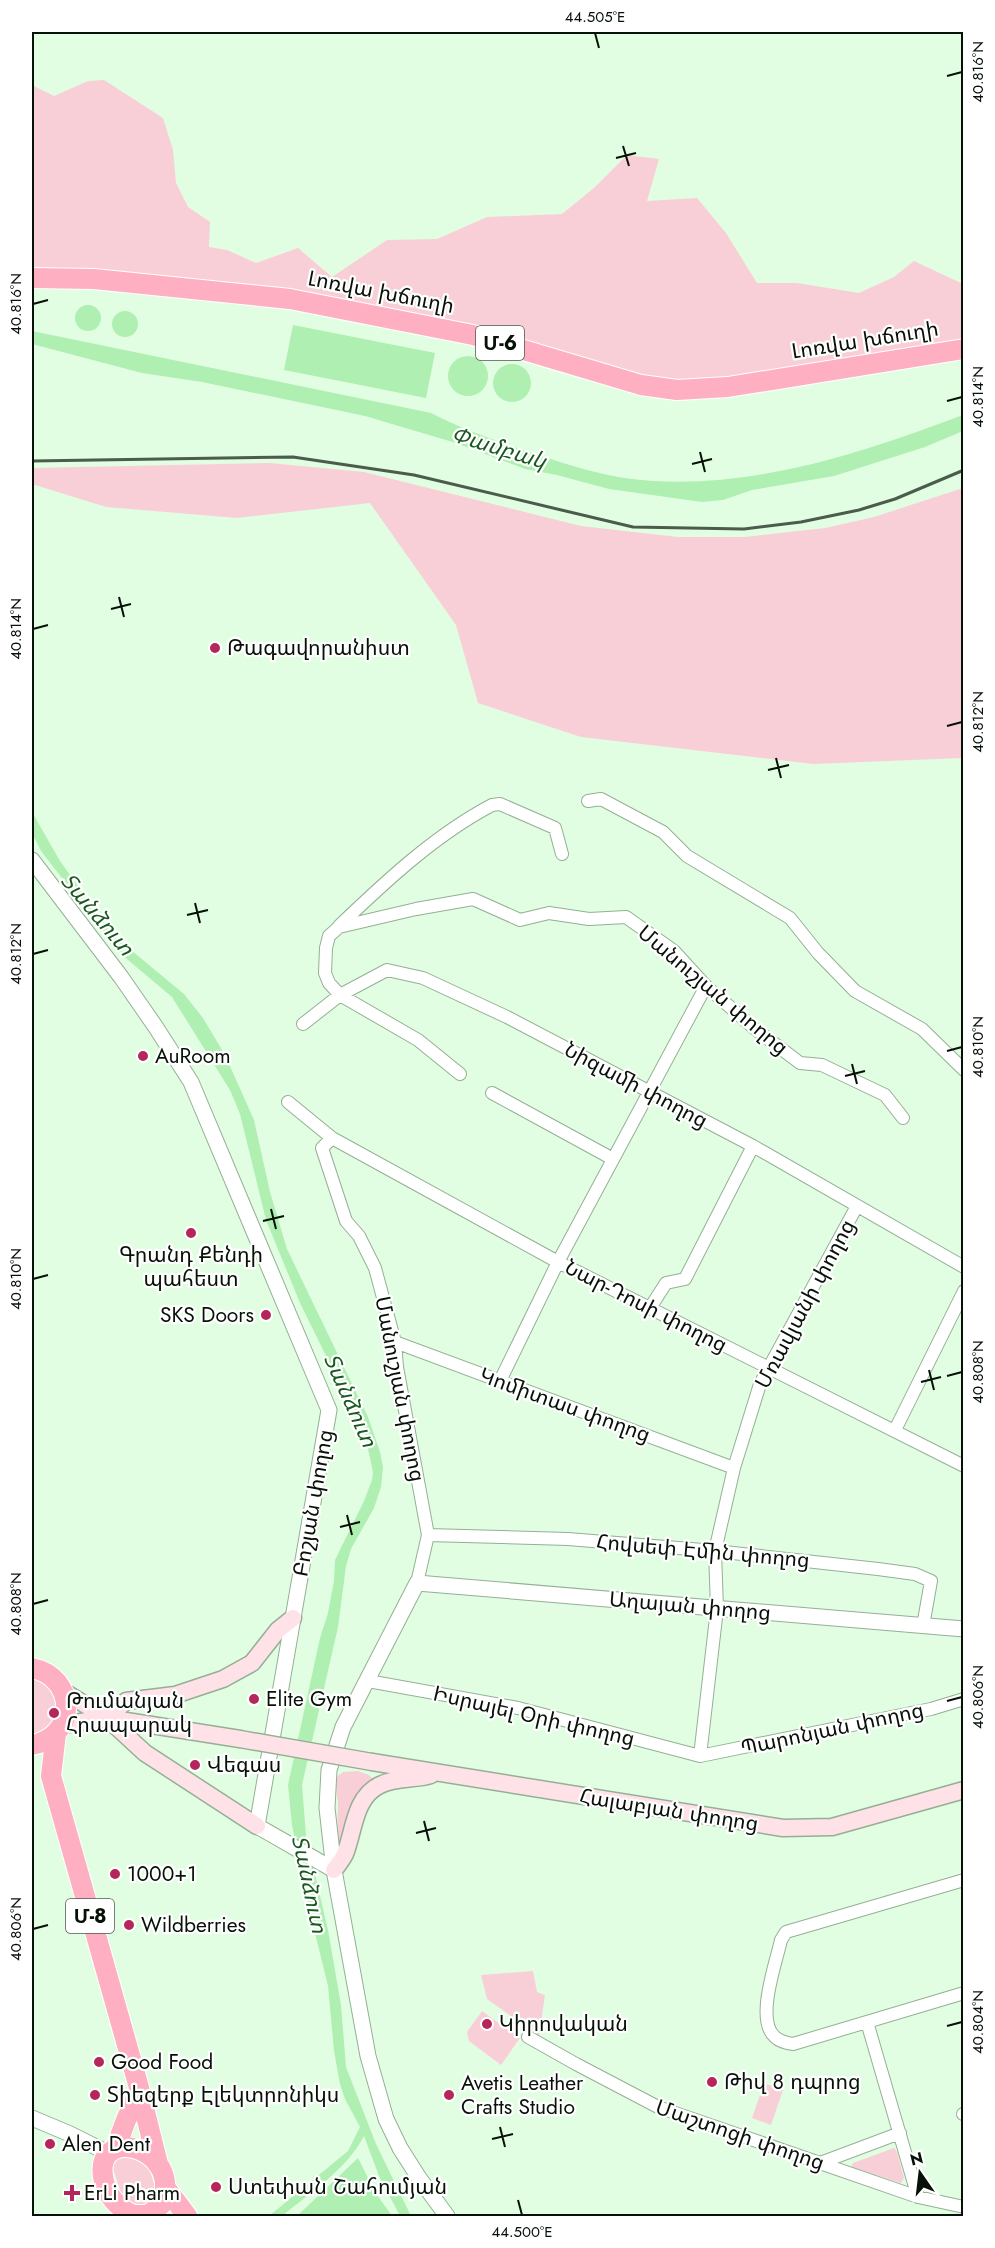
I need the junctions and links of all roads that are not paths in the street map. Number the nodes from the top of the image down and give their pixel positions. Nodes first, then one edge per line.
1 (32, 278) edge
2 (963, 349) edge
3 (588, 801) dead end
4 (562, 854) dead end
5 (32, 860) edge
6 (339, 927) junction
7 (706, 986) junction
8 (340, 994) junction
9 (303, 1024) dead end
10 (963, 1070) edge
11 (460, 1074) dead end
12 (492, 1093) dead end
13 (649, 1093) junction
14 (288, 1102) dead end
15 (903, 1118) dead end
16 (332, 1138) junction
17 (753, 1146) junction
18 (613, 1159) junction
19 (857, 1206) junction
20 (558, 1263) junction
21 (963, 1268) edge
22 (963, 1292) edge
23 (650, 1308) junction
24 (395, 1342) junction
25 (769, 1368) junction
26 (500, 1381) junction
27 (895, 1431) junction
28 (963, 1466) edge
29 (734, 1468) junction
30 (428, 1535) junction
31 (715, 1551) junction
32 (417, 1583) junction
33 (717, 1609) junction
34 (293, 1618) junction
35 (923, 1626) junction
36 (963, 1629) edge
37 (34, 1667) edge
38 (368, 1681) junction
39 (63, 1690) junction
40 (963, 1699) edge
41 (107, 1718) junction
42 (59, 1729) junction
43 (32, 1745) edge
44 (32, 1753) edge
45 (700, 1756) junction
46 (441, 1773) junction
47 (51, 1776) junction
48 (963, 1790) edge
49 (257, 1826) junction
50 (334, 1870) junction
51 (963, 1880) edge
52 (963, 1993) edge
53 (867, 2022) junction
54 (528, 2037) dead end
55 (139, 2092) junction
56 (32, 2118) edge
57 (900, 2133) junction
58 (112, 2150) junction
59 (820, 2163) junction
60 (158, 2164) junction
61 (165, 2187) junction
62 (918, 2197) junction
63 (963, 2207) edge
64 (127, 2214) edge
65 (187, 2217) edge
66 (447, 2217) edge

1 - 2 highway, Լոռվա խճուղի / Մ-6
3 - 10 street
4 - 6 street
5 - 34 street, Բոշյան փողոց
6 - 7 street, Մանուշյան փողոց
6 - 8 street
7 - 13 street
7 - 15 street, Մանուշյան փողոց
8 - 9 street, Նիզամի փողոց
8 - 11 street
8 - 13 street, Նիզամի փողոց
12 - 18 street
13 - 17 street, Նիզամի փողոց
13 - 18 street
14 - 16 street
16 - 20 street, Նար-Դոսի փողոց
16 - 24 street, Մանուշյան փողոց
17 - 19 street, Նիզամի փողոց
17 - 23 street
18 - 20 street
19 - 21 street, Նիզամի փողոց
19 - 25 street, Մռավյանի փողոց
20 - 23 street, Նար-Դոսի փողոց
20 - 26 street
22 - 27 street
23 - 25 street, Նար-Դոսի փողոց
24 - 26 street, Կոմիտաս փողոց
24 - 30 street, Մանուշյան փողոց
25 - 27 street, Նար-Դոսի փողոց
25 - 29 street, Մռավյանի փողոց
26 - 29 street, Կոմիտաս փողոց
27 - 28 street, Նար-Դոսի փողոց
29 - 31 street, Մռավյանի փողոց
30 - 31 street, Հովսեփ Էմին փողոց
30 - 32 street, Մանուշյան փողոց
31 - 33 street, Մռավյանի փողոց
31 - 35 street, Հովսեփ Էմին փողոց
32 - 33 street, Աղայան փողոց
32 - 38 street
33 - 35 street, Աղայան փողոց
33 - 45 street, Մռավյանի փողոց
34 - 41 main road
34 - 49 street, Բոշյան փողոց
35 - 36 street, Աղայան փողոց
37 - 39 highway
38 - 45 street, Իսրայել Օրի փողոց
38 - 50 street
39 - 41 main road
39 - 42 highway
40 - 45 street, Պարոնյան փողոց
41 - 42 main road
41 - 46 main road, Հալաբյան փողոց, bridge
41 - 49 main road
42 - 43 highway
42 - 47 highway, Մ-8
44 - 47 highway, Մ-8
46 - 48 main road, Հալաբյան փողոց
46 - 50 main road
47 - 55 highway, Մ-8
49 - 50 street
50 - 66 street
51 - 53 street
52 - 53 street
53 - 57 street
54 - 59 street, Մաշտոցի փողոց
55 - 58 highway
55 - 60 highway, Մ-8
56 - 58 street
57 - 59 street
57 - 62 street
58 - 60 highway
58 - 64 highway
59 - 62 street, Մաշտոցի փողոց
60 - 61 highway
61 - 64 highway
61 - 65 highway
62 - 63 street, Մաշտոցի փողոց

